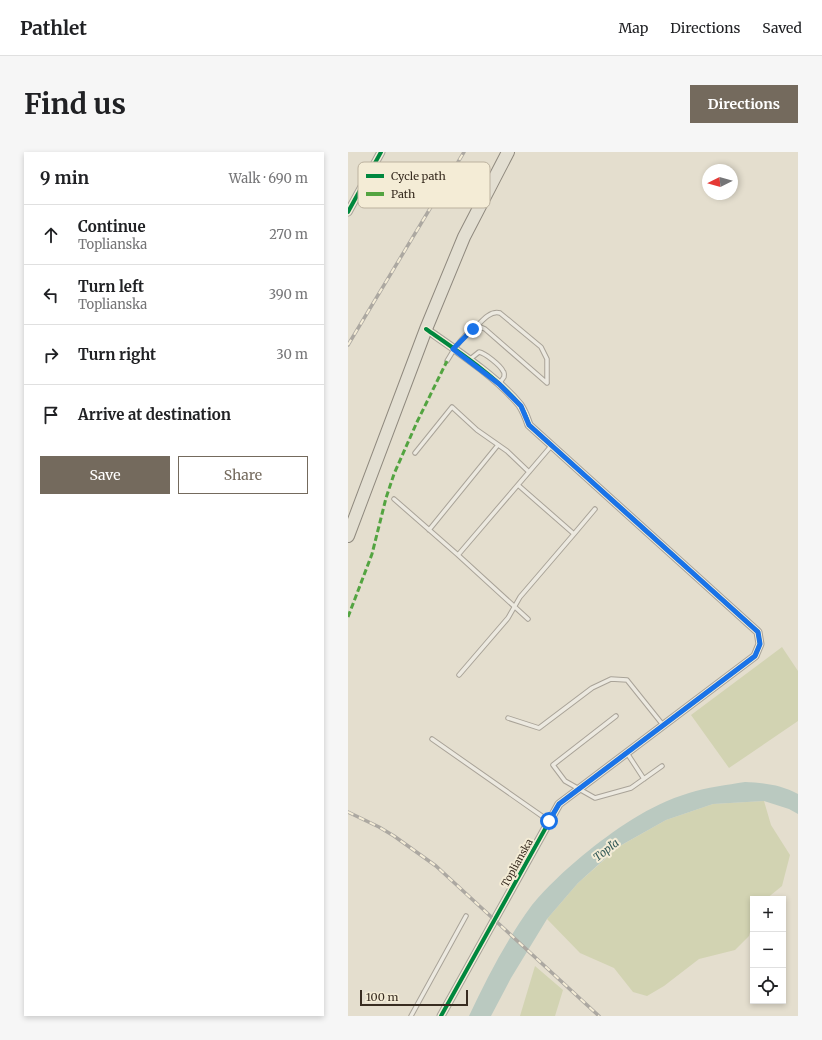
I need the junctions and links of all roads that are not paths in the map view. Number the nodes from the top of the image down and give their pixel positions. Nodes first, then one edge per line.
1 (381, 152) edge
2 (508, 152) edge
3 (376, 162) edge
4 (490, 187) edge
5 (358, 194) edge
6 (479, 208) edge
7 (348, 212) edge
8 (426, 329) junction
9 (473, 329) junction
10 (453, 349) junction
11 (469, 360) junction
12 (447, 361) dead end
13 (499, 384) junction
14 (498, 445) junction
15 (552, 445) junction
16 (415, 453) dead end
17 (529, 472) junction
18 (518, 485) junction
19 (394, 499) dead end
20 (595, 509) dead end
21 (429, 530) junction
22 (574, 534) junction
23 (348, 536) edge
24 (458, 555) junction
25 (514, 607) junction
26 (528, 619) dead end
27 (459, 675) dead end
28 (616, 716) dead end
29 (508, 718) dead end
30 (663, 725) junction
31 (432, 739) dead end
32 (627, 752) junction
33 (662, 766) dead end
34 (644, 779) junction
35 (578, 789) junction
36 (549, 821) junction
37 (466, 916) dead end
38 (411, 1016) edge
39 (441, 1016) edge

1 - 3 street
2 - 4 main road
5 - 7 street
6 - 8 main road
8 - 10 street, Toplianska
8 - 23 main road
9 - 9 lane
9 - 10 lane
10 - 11 street, Toplianska
10 - 12 lane
11 - 13 street, Toplianska
11 - 13 lane
13 - 15 street, Toplianska
14 - 16 lane
14 - 17 lane
14 - 21 lane
15 - 17 lane
15 - 30 street, Toplianska
17 - 18 lane
18 - 22 lane
18 - 24 lane
19 - 21 lane
20 - 22 lane
21 - 24 lane
22 - 25 lane
24 - 25 lane
25 - 26 lane
25 - 27 lane
28 - 35 lane
29 - 30 lane
30 - 32 street, Toplianska
31 - 36 lane
32 - 34 lane
32 - 35 street, Toplianska
33 - 34 lane
34 - 35 lane
35 - 36 street, Toplianska
36 - 39 street, Toplianska
37 - 38 lane

